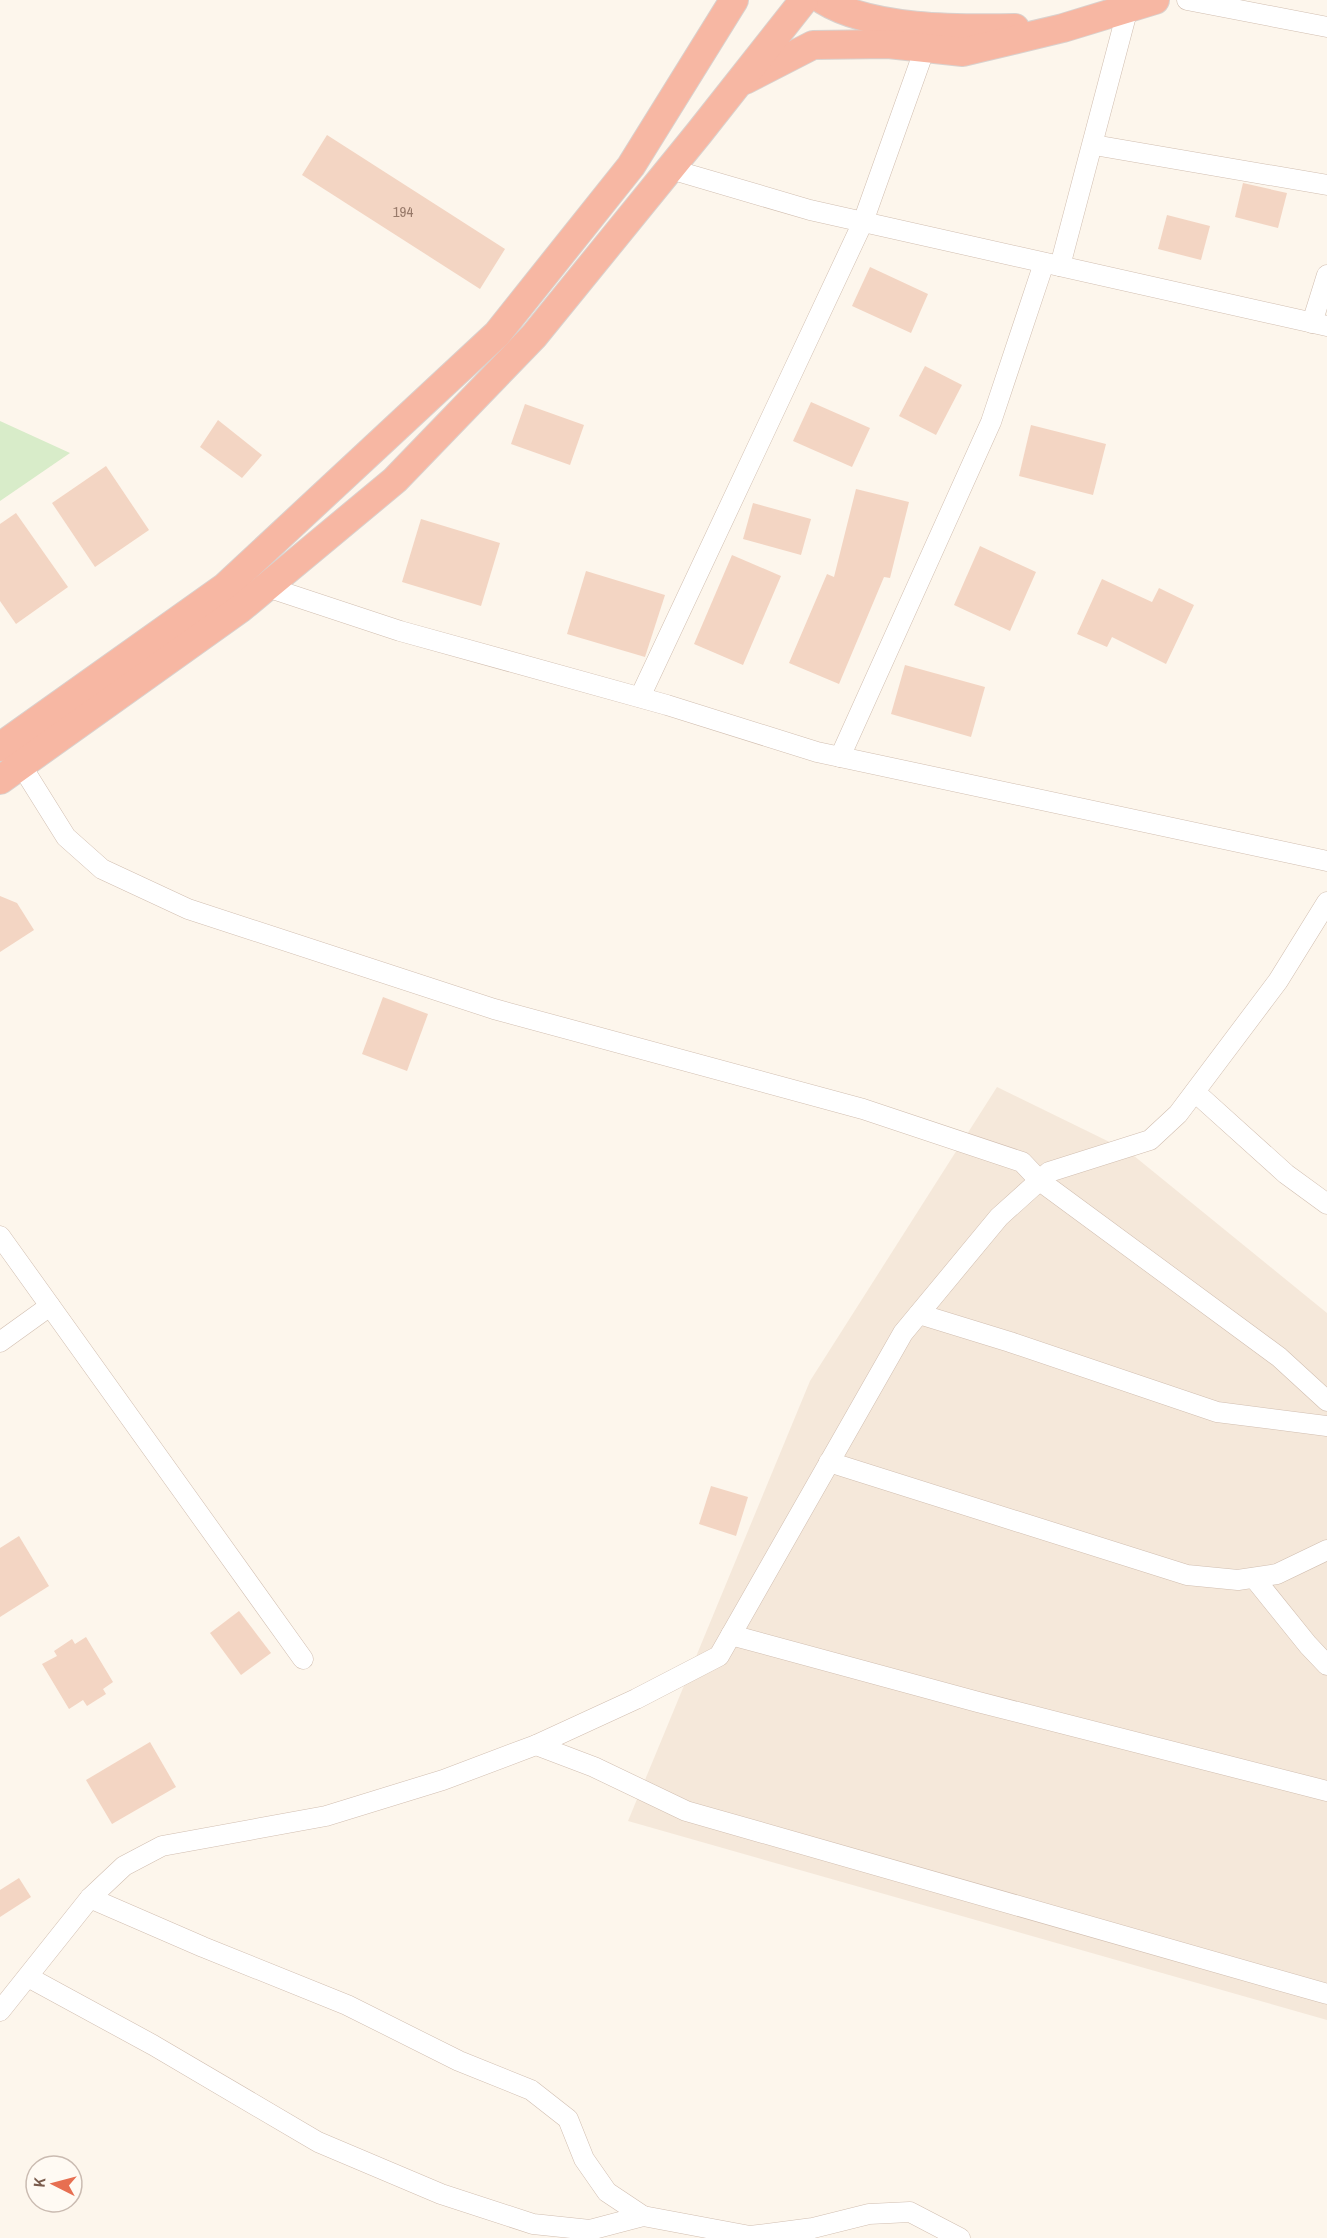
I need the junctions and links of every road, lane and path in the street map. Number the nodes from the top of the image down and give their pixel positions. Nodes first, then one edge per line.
1 (735, 0) edge
2 (804, 0) edge
3 (823, 0) edge
4 (1155, 0) edge
5 (1187, 0) edge
6 (1128, 8) junction
7 (1327, 27) edge
8 (1063, 28) junction
9 (925, 48) junction
10 (736, 85) junction
11 (1094, 145) junction
12 (670, 169) junction
13 (1327, 185) edge
14 (863, 222) junction
15 (1052, 265) junction
16 (1327, 275) edge
17 (1319, 325) edge
18 (267, 587) junction
19 (640, 698) junction
20 (840, 757) junction
21 (7, 764) edge
22 (1327, 861) edge
23 (1327, 902) edge
24 (1195, 1092) junction
25 (1040, 1181) junction
26 (1327, 1204) edge
27 (0, 1236) edge
28 (50, 1306) junction
29 (919, 1314) junction
30 (0, 1342) edge
31 (1327, 1401) edge
32 (1327, 1426) edge
33 (829, 1462) junction
34 (1327, 1550) edge
35 (1254, 1578) junction
36 (731, 1635) junction
37 (303, 1659) dead end
38 (1327, 1665) edge
39 (536, 1745) junction
40 (1327, 1791) edge
41 (90, 1898) junction
42 (28, 1977) junction
43 (1327, 1994) edge
44 (0, 2011) edge
45 (643, 2216) junction
46 (960, 2238) edge

1 - 21 highway
2 - 10 highway
3 - 8 highway
4 - 6 highway
5 - 7 street
6 - 8 highway
6 - 11 street
8 - 9 highway
9 - 10 highway
9 - 14 street
10 - 12 highway
11 - 13 street
11 - 15 street
12 - 14 street
12 - 18 highway
14 - 15 street
14 - 19 street
15 - 17 street
15 - 20 street
16 - 17 street
18 - 19 street
18 - 21 highway
19 - 20 street
20 - 22 street
21 - 25 street
23 - 24 street
24 - 25 street
24 - 26 street
25 - 29 street
25 - 31 street
27 - 28 street
28 - 30 street
28 - 37 street
29 - 32 street
29 - 33 street
33 - 35 street
33 - 36 street
34 - 35 street
35 - 38 street
36 - 39 street
36 - 40 street
39 - 41 street
39 - 43 street
41 - 42 street
41 - 45 street
42 - 44 street
42 - 45 street
45 - 46 street

